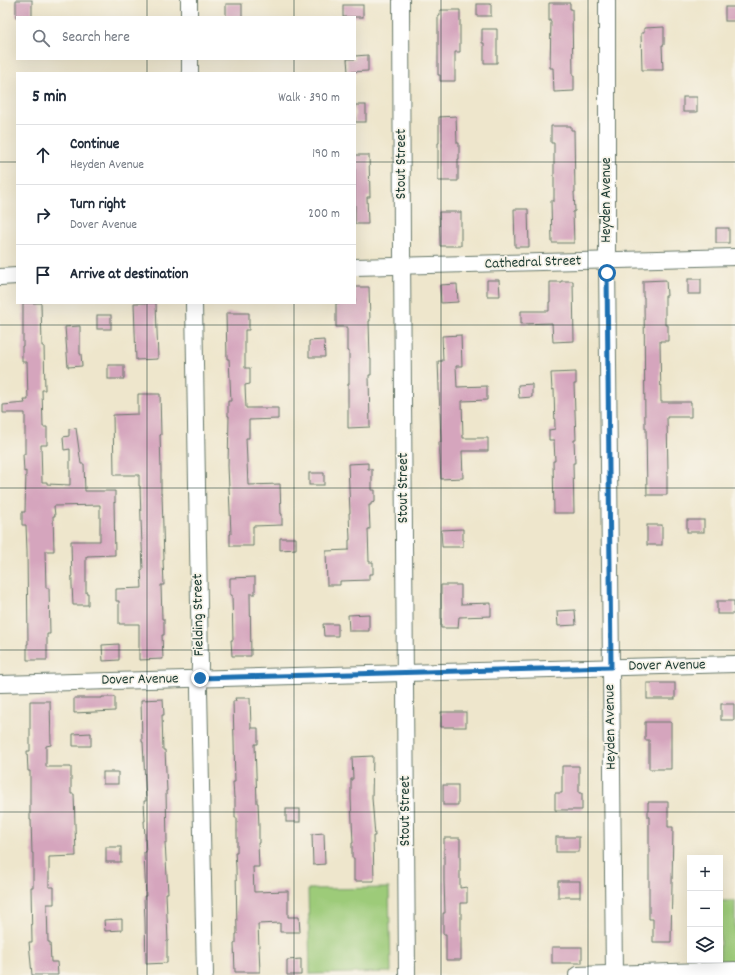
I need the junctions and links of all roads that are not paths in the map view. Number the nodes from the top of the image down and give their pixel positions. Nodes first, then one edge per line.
1 (188, 0) edge
2 (402, 0) edge
3 (607, 0) edge
4 (189, 16) edge
5 (190, 60) edge
6 (190, 72) edge
7 (735, 257) edge
8 (607, 260) junction
9 (402, 266) junction
10 (356, 267) edge
11 (16, 276) edge
12 (0, 277) edge
13 (194, 304) edge
14 (735, 664) edge
15 (611, 667) junction
16 (405, 672) junction
17 (200, 678) junction
18 (0, 684) edge
19 (735, 970) edge
20 (614, 974) edge
21 (205, 975) edge
22 (407, 975) edge
23 (577, 975) edge

1 - 4 street
2 - 9 street, Stout Street
3 - 8 street, Heyden Avenue
5 - 6 street
7 - 8 street, Cathedral Street
8 - 9 street, Cathedral Street
8 - 15 street, Heyden Avenue
9 - 10 street, Cathedral Street
9 - 16 street, Stout Street
11 - 12 street
13 - 17 street, Fielding Street
14 - 15 street, Dover Avenue
15 - 16 street, Dover Avenue
15 - 20 street, Heyden Avenue
16 - 17 street, Dover Avenue
16 - 22 street, Stout Street
17 - 18 street, Dover Avenue
17 - 21 street, Fielding Street
19 - 20 street
20 - 23 street

